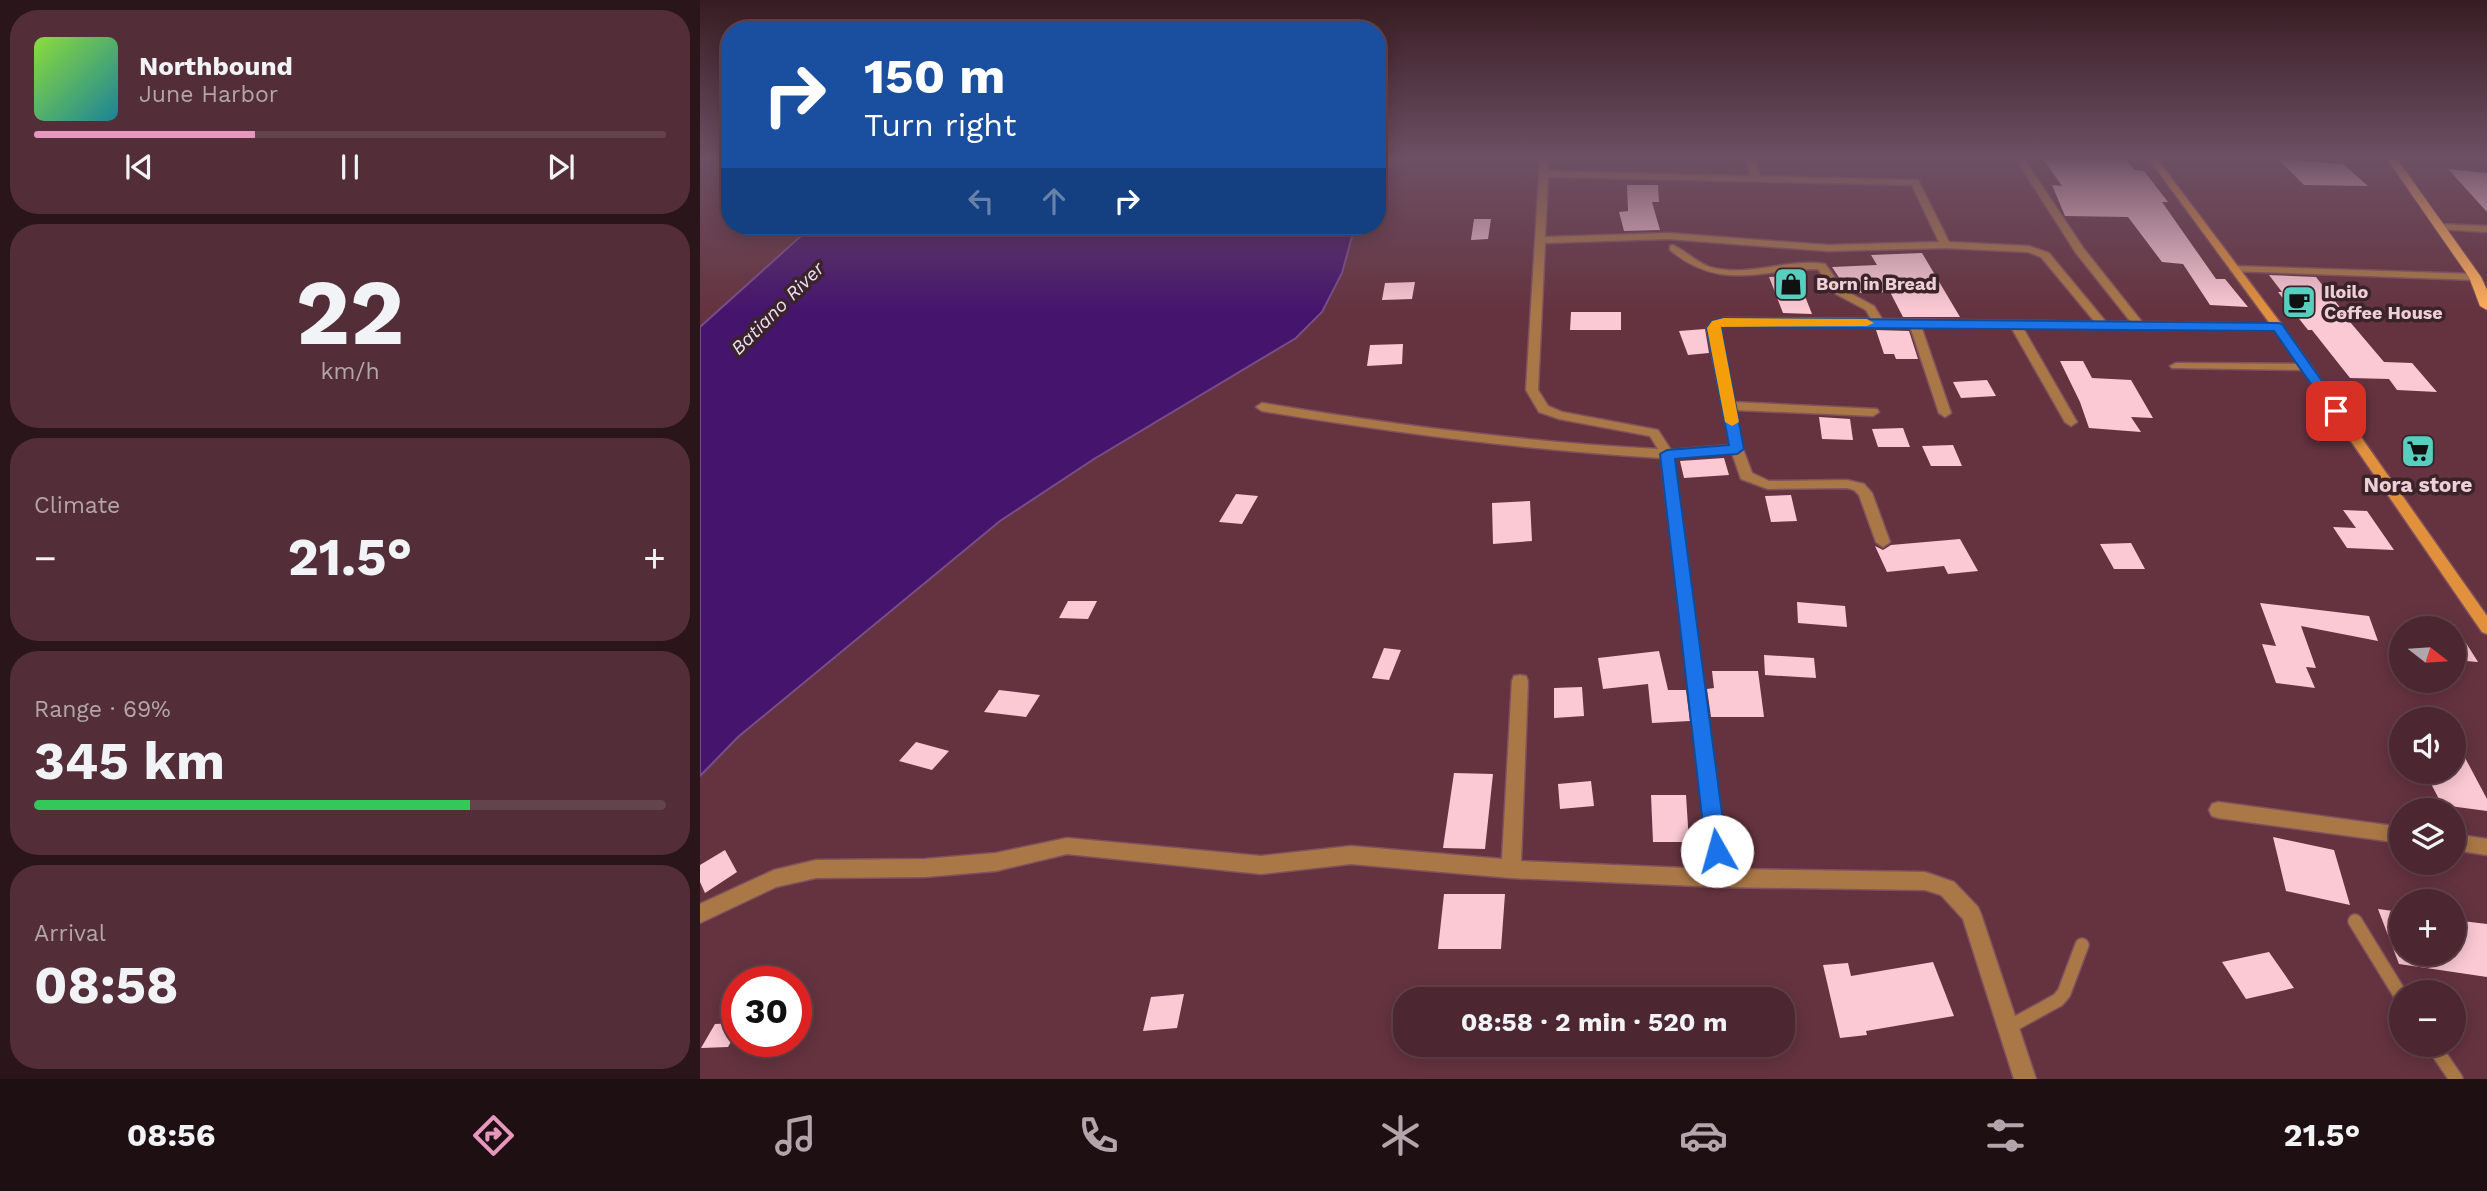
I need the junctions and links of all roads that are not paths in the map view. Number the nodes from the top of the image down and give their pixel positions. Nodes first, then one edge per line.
1 (1543, 209) edge
2 (1928, 209) edge
3 (2053, 209) edge
4 (2190, 209) edge
5 (2426, 209) edge
6 (2439, 228) junction
7 (2487, 229) edge
8 (1542, 240) junction
9 (1945, 245) junction
10 (1673, 248) dead end
11 (2235, 269) junction
12 (2475, 277) junction
13 (2487, 306) edge
14 (1878, 323) junction
15 (1914, 323) junction
16 (2015, 324) junction
17 (2138, 324) junction
18 (2103, 325) junction
19 (2278, 327) junction
20 (2176, 366) dead end
21 (2306, 368) junction
22 (1729, 406) junction
23 (1262, 407) dead end
24 (1873, 412) dead end
25 (1945, 413) dead end
26 (2071, 422) dead end
27 (1737, 449) junction
28 (1667, 454) junction
29 (1883, 541) dead end
30 (2487, 628) edge
31 (1520, 681) dead end
32 (2218, 810) dead end
33 (2389, 833) edge
34 (2466, 844) edge
35 (2487, 847) edge
36 (1511, 869) junction
37 (1720, 878) junction
38 (700, 914) edge
39 (2355, 921) dead end
40 (2082, 945) dead end
41 (2391, 980) edge
42 (2009, 1027) junction
43 (2441, 1057) edge
44 (2025, 1079) edge
45 (2455, 1079) edge

1 - 8 street
2 - 9 street
3 - 17 street
4 - 11 main road
5 - 6 main road
6 - 7 street
6 - 12 main road
8 - 9 street
8 - 28 street
9 - 18 street
10 - 14 street
11 - 12 street
11 - 19 main road
12 - 13 main road
14 - 15 street
14 - 22 street
15 - 16 street
15 - 25 street
16 - 18 street
16 - 26 street
17 - 18 street
17 - 19 street
19 - 21 main road
20 - 21 street
21 - 30 main road
22 - 24 street
22 - 27 street
23 - 28 street
27 - 28 street
27 - 29 street
28 - 37 street
31 - 36 street
32 - 33 street
34 - 35 street
36 - 37 street
36 - 38 street
37 - 42 street
39 - 41 lane
40 - 42 lane
42 - 44 street
43 - 45 lane

